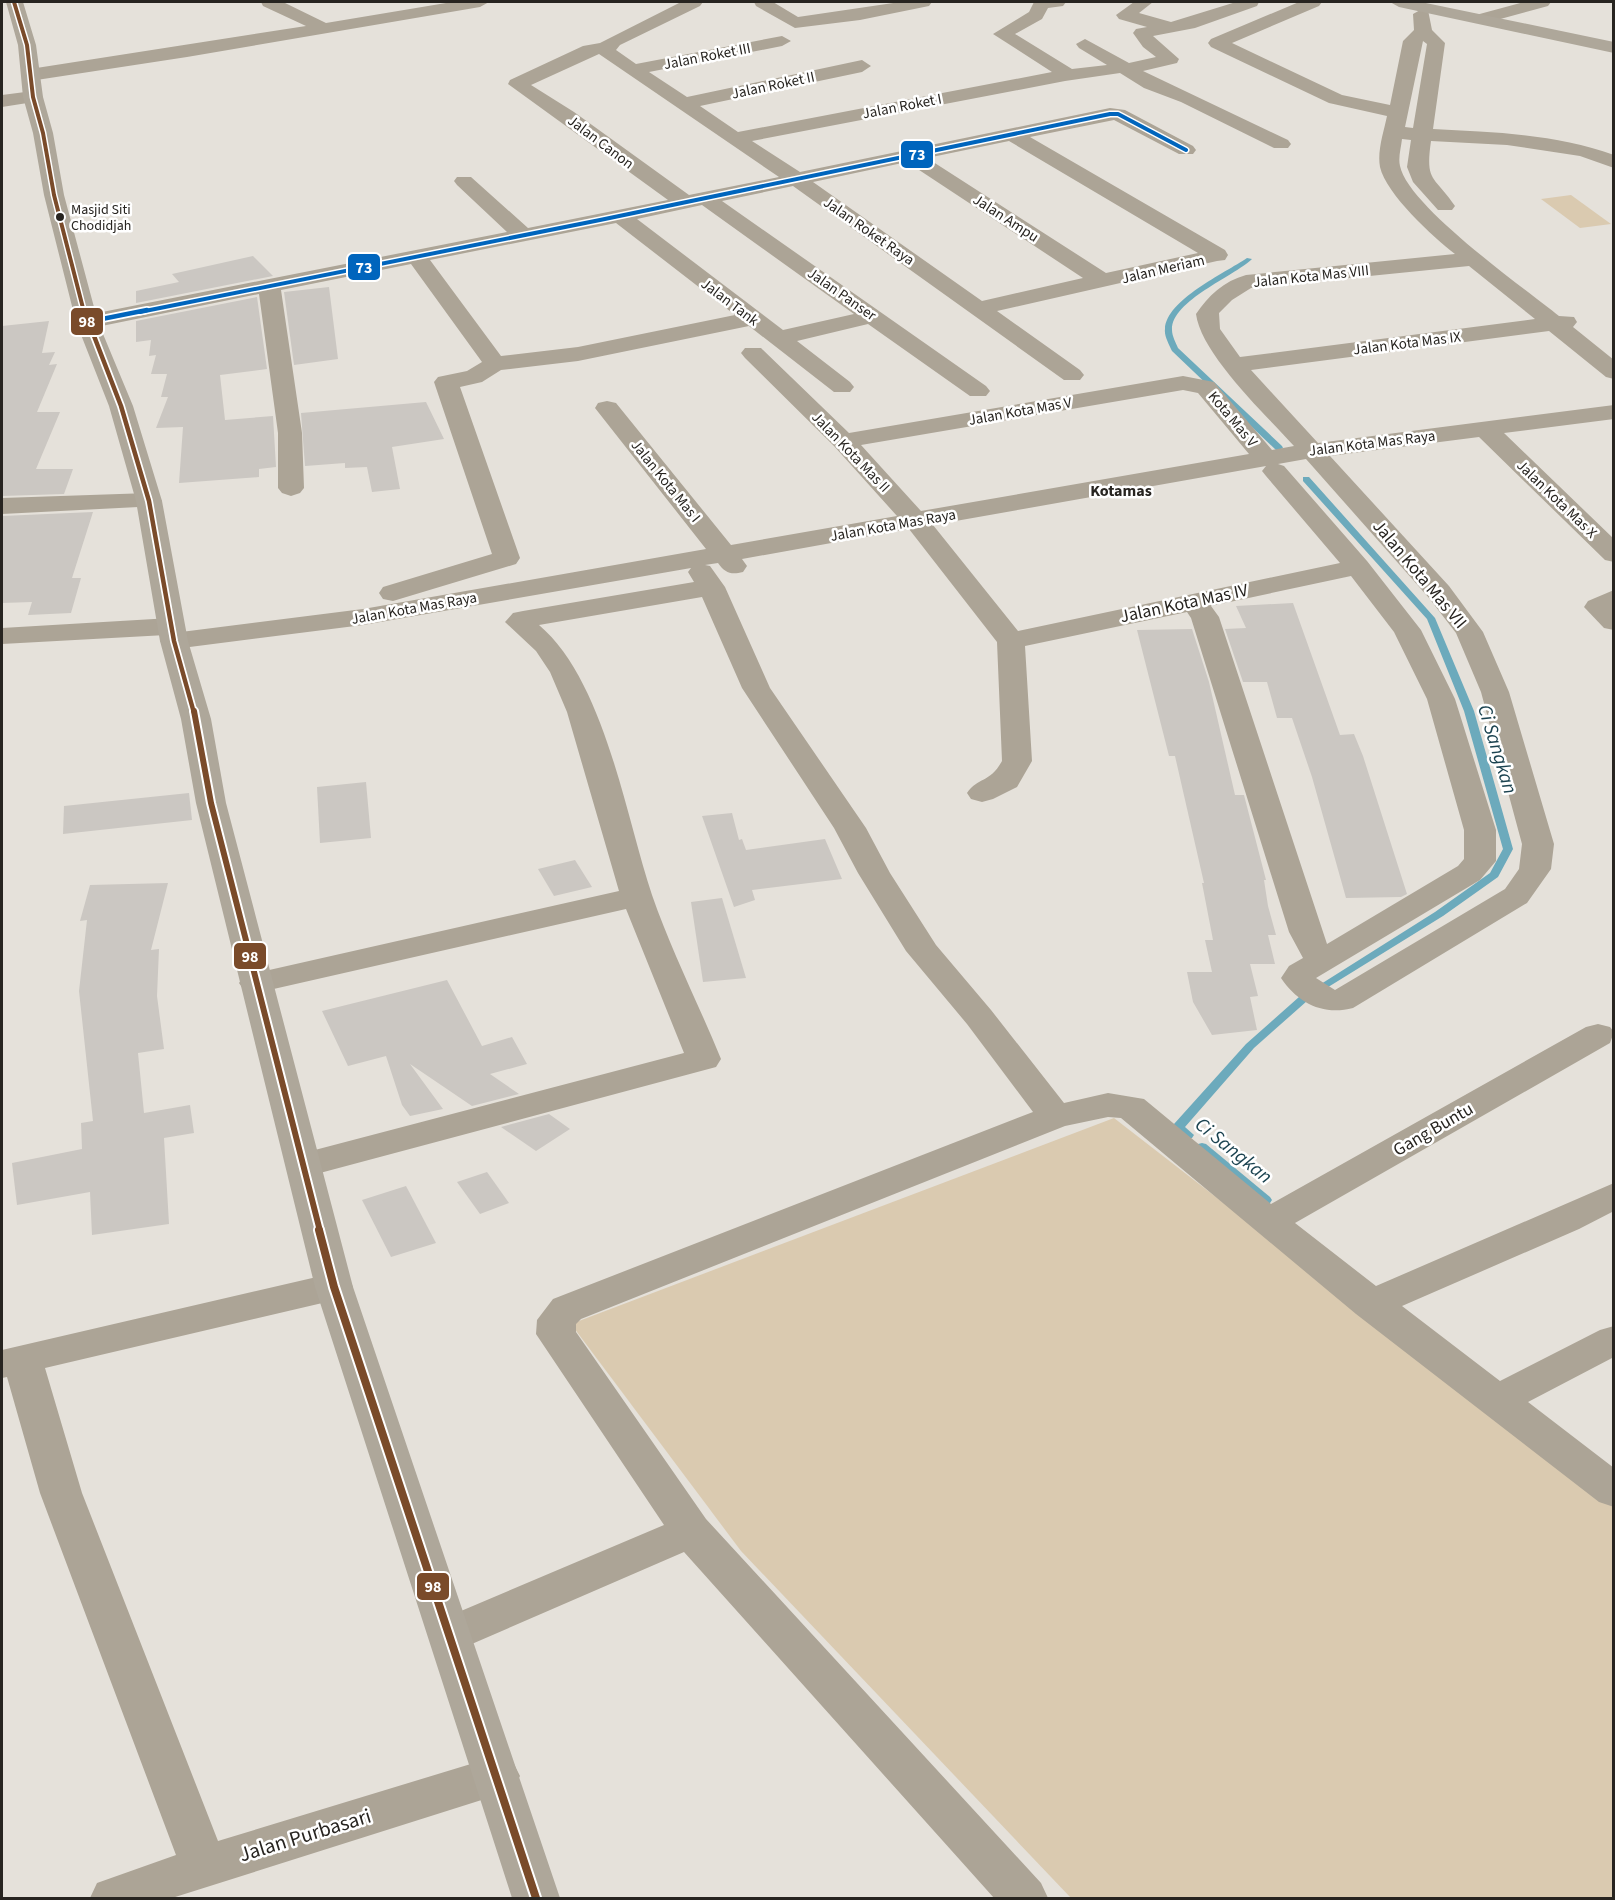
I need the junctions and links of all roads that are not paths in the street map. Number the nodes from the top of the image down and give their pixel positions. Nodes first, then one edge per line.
1 (14, 2) edge
2 (269, 2) edge
3 (480, 2) edge
4 (694, 2) edge
5 (762, 2) edge
6 (829, 2) edge
7 (922, 2) edge
8 (1057, 2) edge
9 (1145, 2) edge
10 (1251, 2) edge
11 (1313, 2) edge
12 (1400, 2) edge
13 (1542, 2) edge
14 (1430, 8) junction
15 (846, 17) junction
16 (1482, 19) junction
17 (1168, 27) junction
18 (323, 29) junction
19 (1423, 31) junction
20 (782, 41) dead end
21 (1085, 44) dead end
22 (606, 47) junction
23 (1614, 48) edge
24 (862, 66) dead end
25 (1125, 68) junction
26 (633, 70) junction
27 (1068, 74) junction
28 (21, 91) edge
29 (683, 104) junction
30 (1396, 123) junction
31 (1011, 134) junction
32 (1421, 134) junction
33 (736, 138) junction
34 (1281, 144) dead end
35 (1186, 150) dead end
36 (909, 155) junction
37 (1614, 162) edge
38 (796, 179) junction
39 (464, 181) dead end
40 (695, 200) junction
41 (620, 216) junction
42 (522, 234) junction
43 (417, 257) junction
44 (1474, 259) junction
45 (1104, 282) junction
46 (269, 286) junction
47 (981, 308) junction
48 (872, 316) junction
49 (752, 319) junction
50 (1580, 320) junction
51 (87, 322) junction
52 (1554, 324) junction
53 (780, 338) junction
54 (1614, 349) edge
55 (753, 353) dead end
56 (495, 364) junction
57 (1234, 364) junction
58 (1614, 372) edge
59 (1072, 375) dead end
60 (1197, 384) joint
61 (842, 387) dead end
62 (978, 391) dead end
63 (607, 408) dead end
64 (1614, 412) edge
65 (1614, 427) edge
66 (1492, 436) junction
67 (843, 441) junction
68 (1316, 458) junction
69 (1270, 465) junction
70 (291, 488) dead end
71 (149, 501) junction
72 (2, 506) edge
73 (921, 528) junction
74 (1614, 554) edge
75 (1358, 567) junction
76 (718, 570) junction
77 (1614, 598) edge
78 (1193, 601) junction
79 (1614, 622) edge
80 (2, 636) edge
81 (174, 640) junction
82 (1011, 640) junction
83 (982, 793) dead end
84 (637, 897) junction
85 (1323, 960) junction
86 (256, 982) junction
87 (1598, 1035) dead end
88 (1055, 1117) junction
89 (305, 1165) junction
90 (1614, 1195) edge
91 (1268, 1222) junction
92 (334, 1287) junction
93 (1371, 1304) junction
94 (1614, 1340) edge
95 (12, 1362) edge
96 (1496, 1402) junction
97 (1614, 1491) edge
98 (691, 1531) junction
99 (451, 1635) junction
100 (497, 1776) junction
101 (204, 1866) junction
102 (1024, 1898) edge
103 (114, 1899) edge
104 (536, 1899) edge

1 - 28 main road
2 - 18 street
3 - 18 street
4 - 22 street
5 - 15 street
6 - 15 street
7 - 15 street
8 - 27 street
9 - 17 street
10 - 17 street
11 - 30 street
12 - 14 main road
13 - 16 street
14 - 16 main road
14 - 19 street
16 - 23 main road
17 - 25 street, Jalan Roket I
18 - 28 street
19 - 30 street
19 - 32 street
20 - 26 street, Jalan Roket III
21 - 25 street
22 - 26 street, Jalan Roket Raya
22 - 40 street, Jalan Canon
24 - 29 street, Jalan Roket II
25 - 27 street, Jalan Roket I
25 - 34 street
26 - 29 street, Jalan Roket Raya
27 - 33 street, Jalan Roket I
28 - 51 main road
29 - 33 street, Jalan Roket Raya
30 - 32 street
30 - 44 street
31 - 35 street
31 - 36 street
31 - 45 street, Jalan Meriam
32 - 37 street
32 - 50 street
33 - 38 street, Jalan Roket Raya
36 - 38 street
36 - 45 street, Jalan Ampu
38 - 40 street
38 - 47 street, Jalan Roket Raya
39 - 42 street
40 - 41 street
40 - 48 street, Jalan Panser
41 - 42 street
41 - 49 street, Jalan Tank
42 - 43 street
43 - 46 street
43 - 56 street
44 - 52 street
44 - 57 street, Jalan Kota Mas VIII
45 - 47 street, Jalan Meriam
46 - 51 street
46 - 70 street
47 - 59 street, Jalan Roket Raya
48 - 53 street
48 - 62 street, Jalan Panser
49 - 53 street, Jalan Tank
49 - 56 street
50 - 52 street, Jalan Kota Mas IX
50 - 54 street
51 - 71 main road
52 - 57 street, Jalan Kota Mas IX
52 - 58 street
53 - 61 street, Jalan Tank
55 - 67 street, Jalan Kota Mas II
56 - 81 street
57 - 68 street, Jalan Kota Mas VIII
60 - 67 street, Jalan Kota Mas V
60 - 69 street, Kota Mas V
63 - 76 street, Jalan Kota Mas I
64 - 66 street, Jalan Kota Mas Raya
65 - 66 street, Jalan Kota Mas Raya
66 - 68 street, Jalan Kota Mas Raya
66 - 74 street, Jalan Kota Mas X
67 - 73 street, Jalan Kota Mas II
68 - 69 street, Jalan Kota Mas Raya
68 - 85 street, Jalan Kota Mas VII
69 - 73 street, Jalan Kota Mas Raya
69 - 75 street, Kota Mas V
71 - 72 street
71 - 81 main road
73 - 76 street, Jalan Kota Mas Raya
73 - 82 street, Jalan Kota Mas II
75 - 78 street, Jalan Kota Mas IV
75 - 85 street, Kota Mas V
76 - 81 street, Jalan Kota Mas Raya
76 - 84 street
76 - 88 street, Jalan Kota Mas I
77 - 79 street
78 - 82 street, Jalan Kota Mas IV
78 - 85 street
80 - 81 street
81 - 86 main road
82 - 83 street
84 - 86 street
84 - 89 street
86 - 89 main road
87 - 91 street, Gang Buntu
88 - 91 street
88 - 98 street
89 - 92 main road
90 - 93 street
91 - 93 street
92 - 95 street
92 - 99 main road
93 - 96 street
94 - 96 street
95 - 101 street
96 - 97 street
98 - 99 street
98 - 102 street
99 - 100 main road
100 - 101 street, Jalan Purbasari
100 - 104 main road
101 - 103 street, Jalan Purbasari

